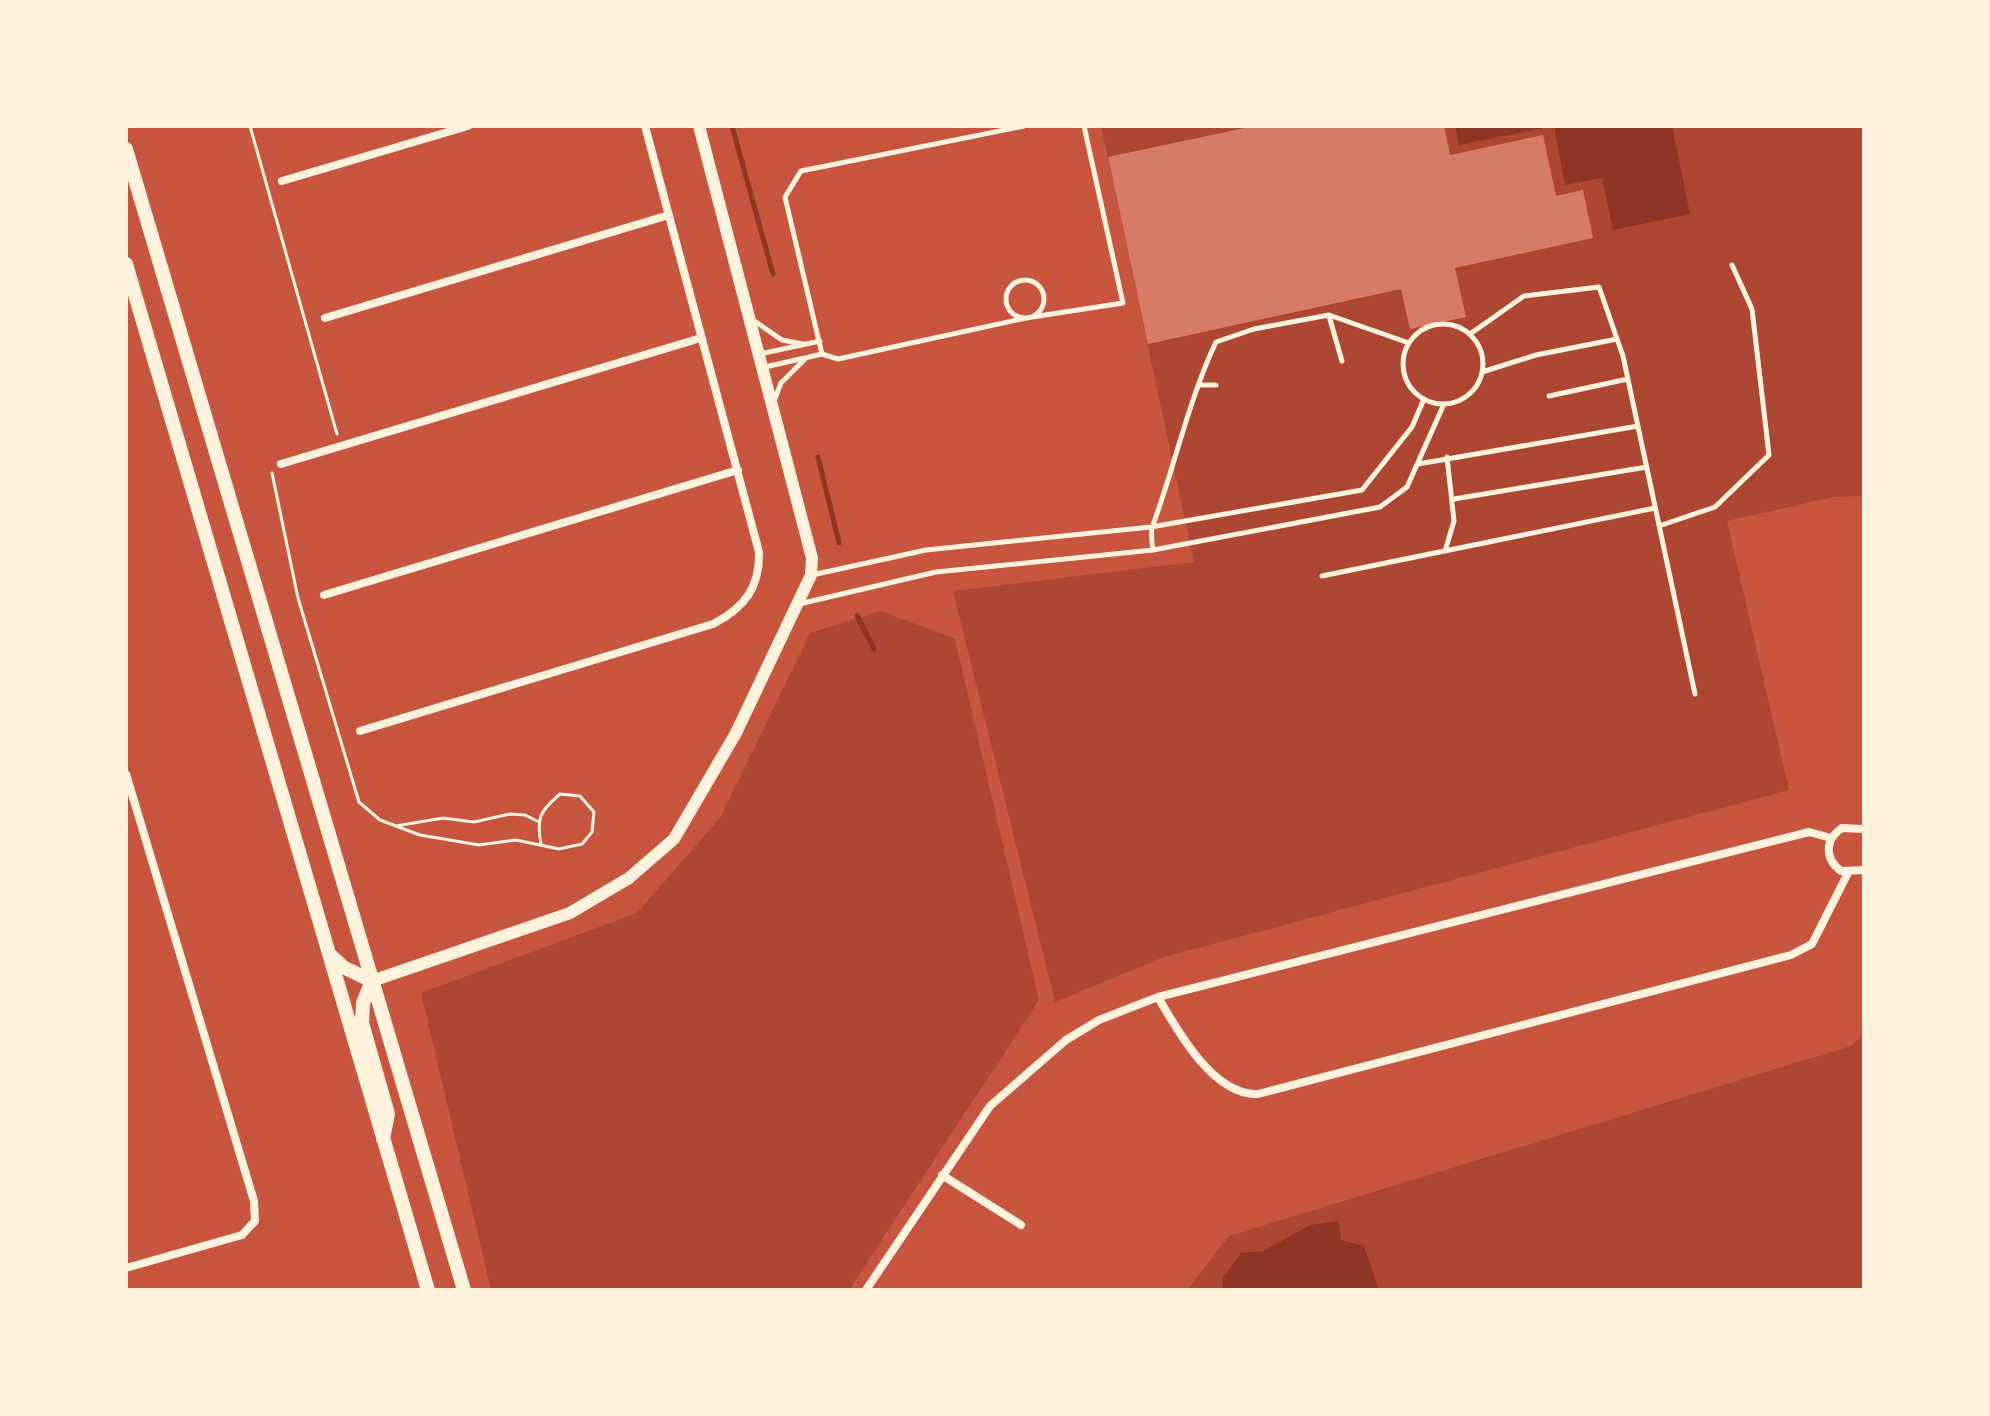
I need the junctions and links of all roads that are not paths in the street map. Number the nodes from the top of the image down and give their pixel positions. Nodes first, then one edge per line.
1 (468, 126) edge
2 (645, 126) edge
3 (699, 126) edge
4 (1024, 126) edge
5 (1084, 126) edge
6 (126, 149) edge
7 (282, 181) dead end
8 (669, 215) junction
9 (126, 264) edge
10 (1732, 265) dead end
11 (1329, 315) junction
12 (750, 317) junction
13 (325, 318) dead end
14 (1026, 318) junction
15 (1470, 334) junction
16 (701, 338) junction
17 (1617, 339) junction
18 (820, 341) junction
19 (1409, 343) junction
20 (803, 344) junction
21 (822, 354) junction
22 (806, 358) junction
23 (761, 360) junction
24 (1342, 361) dead end
25 (1482, 372) junction
26 (1628, 379) junction
27 (1200, 385) junction
28 (1216, 385) dead end
29 (1549, 396) dead end
30 (1424, 399) junction
31 (773, 404) junction
32 (1444, 404) junction
33 (1638, 426) junction
34 (1447, 457) junction
35 (281, 464) dead end
36 (1418, 464) junction
37 (1647, 467) junction
38 (738, 470) junction
39 (1454, 499) junction
40 (1655, 508) junction
41 (1659, 526) junction
42 (1151, 527) junction
43 (1153, 550) junction
44 (1445, 551) junction
45 (811, 575) junction
46 (1322, 576) dead end
47 (324, 595) dead end
48 (799, 604) junction
49 (1695, 694) dead end
50 (360, 731) dead end
51 (126, 774) edge
52 (1864, 829) edge
53 (1831, 838) junction
54 (1864, 870) edge
55 (1848, 873) junction
56 (327, 952) junction
57 (372, 981) junction
58 (1158, 997) junction
59 (383, 1141) junction
60 (942, 1175) junction
61 (1021, 1225) dead end
62 (126, 1268) edge
63 (428, 1290) edge
64 (464, 1290) edge
65 (866, 1290) edge

1 - 7 street
2 - 8 street
3 - 12 street
4 - 18 lane
5 - 14 lane
6 - 57 main road
8 - 13 street
8 - 16 street
9 - 56 main road
10 - 41 lane
11 - 19 lane
11 - 24 lane
11 - 27 lane
12 - 20 lane
12 - 23 street
14 - 14 lane
14 - 21 lane
15 - 17 lane
15 - 19 lane
15 - 25 lane
16 - 35 street
16 - 38 street
17 - 25 lane
17 - 26 lane
18 - 20 lane
18 - 21 lane
19 - 30 lane
20 - 23 lane
21 - 22 lane
22 - 23 lane
22 - 31 lane
23 - 31 street
25 - 32 lane
26 - 29 lane
26 - 33 lane
27 - 28 lane
27 - 42 lane
30 - 32 lane
30 - 42 lane
31 - 45 street
32 - 36 lane
33 - 34 lane
33 - 37 lane
34 - 36 lane
34 - 39 lane
36 - 43 lane
37 - 39 lane
37 - 40 lane
38 - 47 street
38 - 50 street
39 - 44 lane
40 - 41 lane
40 - 44 lane
41 - 49 lane
42 - 43 lane
42 - 45 lane
43 - 48 lane
44 - 46 lane
45 - 48 street
48 - 57 street
51 - 62 street
52 - 53 street
53 - 55 street
53 - 58 street
54 - 55 street
55 - 58 street
56 - 57 main road
56 - 59 main road
57 - 59 main road
57 - 64 main road
58 - 60 street
59 - 63 main road
60 - 61 street
60 - 65 street

